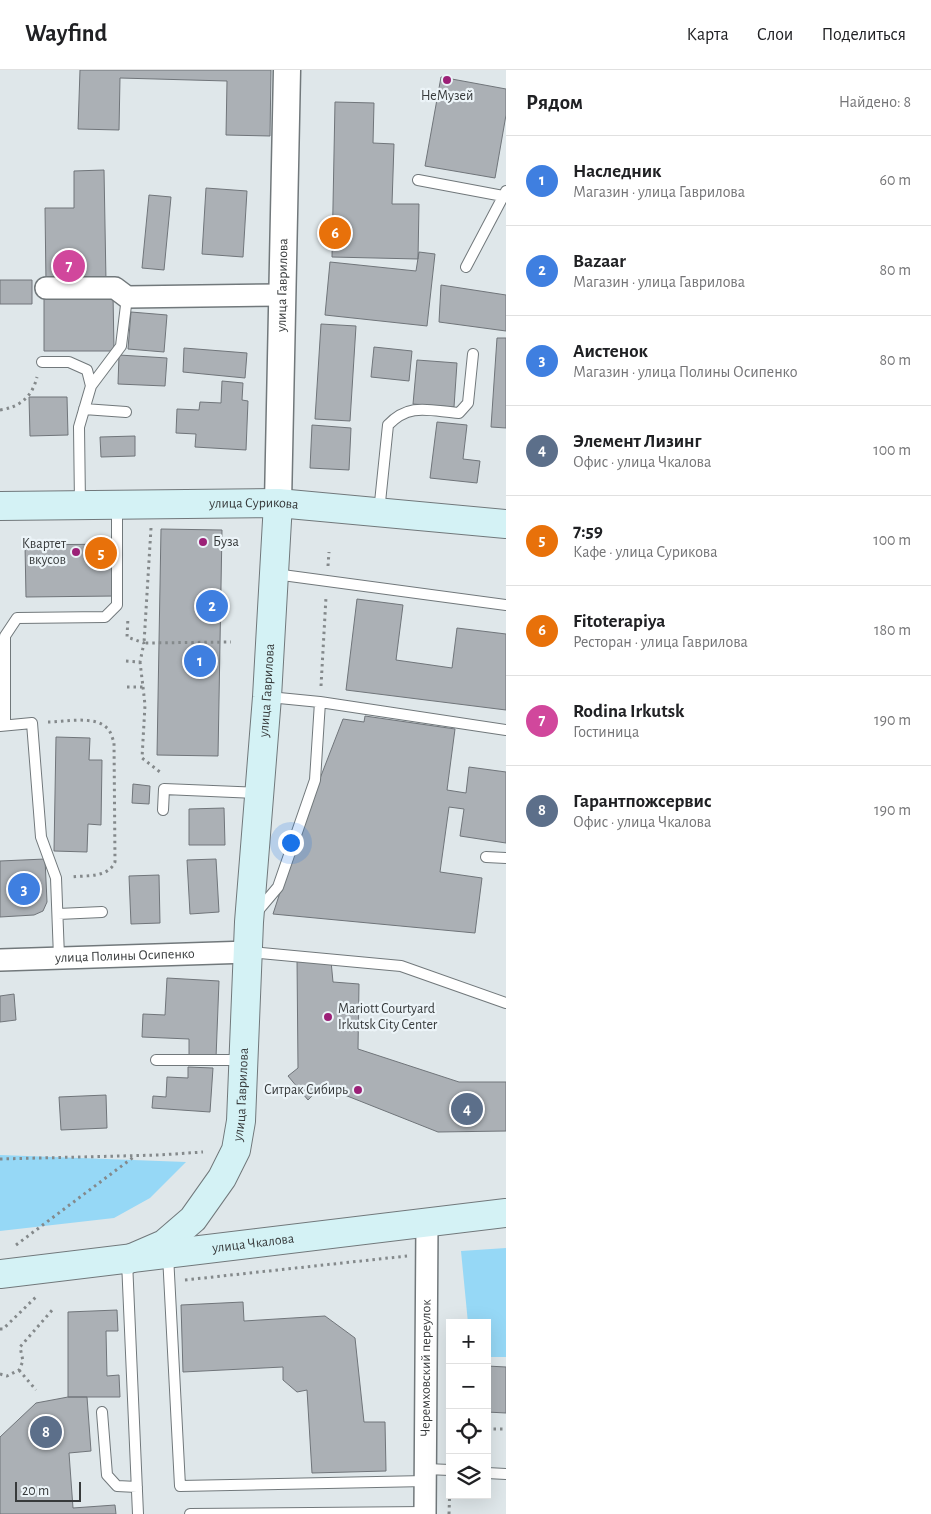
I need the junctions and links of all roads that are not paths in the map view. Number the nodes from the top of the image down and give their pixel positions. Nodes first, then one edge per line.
1 (288, 70) edge
2 (418, 180) dead end
3 (505, 193) edge
4 (466, 267) dead end
5 (46, 288) dead end
6 (283, 295) junction
7 (127, 298) junction
8 (473, 354) dead end
9 (42, 362) road end
10 (91, 386) junction
11 (84, 409) junction
12 (126, 412) dead end
13 (278, 503) junction
14 (80, 505) junction
15 (118, 505) junction
16 (0, 506) edge
17 (379, 512) junction
18 (506, 524) edge
19 (274, 574) junction
20 (506, 605) edge
21 (267, 697) junction
22 (320, 702) junction
23 (3, 725) edge
24 (506, 730) edge
25 (260, 793) junction
26 (163, 810) dead end
27 (486, 857) dead end
28 (506, 858) edge
29 (102, 912) dead end
30 (58, 914) junction
31 (249, 922) junction
32 (249, 952) junction
33 (60, 957) junction
34 (0, 960) edge
35 (506, 1003) edge
36 (156, 1060) dead end
37 (244, 1060) junction
38 (506, 1213) edge
39 (427, 1223) junction
40 (168, 1255) junction
41 (127, 1260) junction
42 (0, 1274) edge
43 (102, 1412) dead end
44 (446, 1471) edge
45 (491, 1473) edge
46 (506, 1474) edge
47 (426, 1475) junction
48 (137, 1487) junction
49 (426, 1513) edge
50 (138, 1514) edge
51 (190, 1514) edge

1 - 6 street, улица Гаврилова
2 - 3 lane
3 - 4 lane
5 - 7 street
6 - 7 street
6 - 13 street, улица Гаврилова
7 - 10 lane
8 - 17 lane
9 - 10 lane
10 - 11 lane
11 - 12 lane
11 - 14 lane
13 - 15 main road, улица Сурикова
13 - 17 main road, улица Сурикова
13 - 19 main road, улица Гаврилова
14 - 15 main road, улица Сурикова
14 - 16 main road, улица Сурикова
15 - 23 lane
17 - 18 main road, улица Сурикова
19 - 20 lane
19 - 21 main road, улица Гаврилова
21 - 22 lane
21 - 25 main road, улица Гаврилова
22 - 24 lane
22 - 31 lane
23 - 30 lane
25 - 26 lane
25 - 31 main road, улица Гаврилова
27 - 28 lane
29 - 30 lane
30 - 33 lane
31 - 32 main road, улица Гаврилова
32 - 33 street, улица Полины Осипенко
32 - 35 lane
32 - 37 main road, улица Гаврилова
33 - 34 street, улица Полины Осипенко
36 - 37 lane
37 - 41 main road, улица Гаврилова
38 - 39 main road, улица Чкалова
39 - 40 main road, улица Чкалова
39 - 47 street, Черемховский переулок
40 - 41 main road, улица Чкалова
40 - 47 lane
41 - 42 main road, улица Чкалова
41 - 48 lane
43 - 48 lane
44 - 47 lane
45 - 46 lane
47 - 49 street, Черемховский переулок
48 - 50 lane
49 - 51 lane

